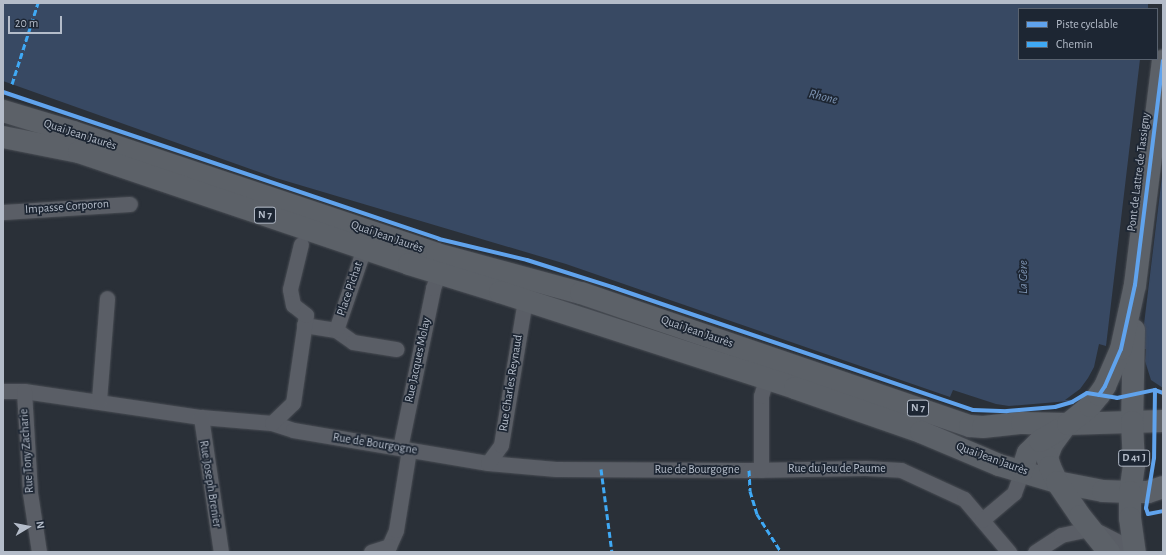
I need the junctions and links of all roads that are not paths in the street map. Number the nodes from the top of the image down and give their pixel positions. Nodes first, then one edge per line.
1 (1163, 61) edge
2 (3, 111) edge
3 (3, 137) edge
4 (130, 204) dead end
5 (3, 212) edge
6 (301, 244) dead end
7 (364, 248) junction
8 (439, 272) junction
9 (1135, 285) junction
10 (107, 298) dead end
11 (525, 300) junction
12 (305, 320) junction
13 (336, 330) junction
14 (396, 349) dead end
15 (774, 358) junction
16 (766, 379) junction
17 (3, 391) edge
18 (24, 391) junction
19 (99, 400) junction
20 (201, 416) junction
21 (1163, 421) edge
22 (1132, 422) junction
23 (272, 423) junction
24 (1068, 424) junction
25 (405, 449) junction
26 (488, 463) junction
27 (755, 470) junction
28 (1022, 470) junction
29 (1057, 482) junction
30 (1163, 487) edge
31 (1130, 492) junction
32 (982, 520) junction
33 (1090, 529) junction
34 (392, 549) edge
35 (1135, 551) edge
36 (38, 552) edge
37 (221, 552) edge
38 (371, 552) edge
39 (1009, 552) edge
40 (1035, 552) edge
41 (1109, 552) edge

1 - 9 main road, Pont de Lattre de Tassigny
2 - 15 main road, Quai Jean Jaurès / N 7
3 - 7 main road, Quai Jean Jaurès / N 7
4 - 5 street, Impasse Corporon
6 - 12 street
7 - 8 main road, Quai Jean Jaurès / N 7
7 - 13 street, Place Pichat
8 - 11 main road, Quai Jean Jaurès / N 7
8 - 25 street, Rue Jacques Molay
9 - 22 main road
9 - 24 main road
10 - 19 street
11 - 16 main road, Quai Jean Jaurès / N 7
11 - 26 street, Rue Charles Reynaud
12 - 13 street
12 - 23 street
13 - 14 street
15 - 16 street
15 - 24 main road, Quai Jean Jaurès / N 7
16 - 27 street
16 - 28 main road, Quai Jean Jaurès / N 7
17 - 18 street, Rue de Bourgogne
18 - 19 street, Rue de Bourgogne
18 - 36 street, Rue Tony Zacharie
19 - 20 street, Rue de Bourgogne
20 - 23 street, Rue de Bourgogne
20 - 37 street, Rue Joseph Brenier
21 - 22 main road, N 7
22 - 24 main road, N 7
22 - 31 main road, D 41 J
23 - 25 street, Rue de Bourgogne
24 - 28 main road
24 - 29 main road
25 - 26 street, Rue de Bourgogne
25 - 34 street, Rue Jacques Molay
26 - 27 street, Rue de Bourgogne
27 - 32 street, Rue du Jeu de Paume
28 - 29 main road, Quai Jean Jaurès / N 7
28 - 32 street
29 - 31 main road, Quai Jean Jaurès / N 7
29 - 33 main road
30 - 31 main road, N 7
31 - 35 main road
32 - 39 street, Rue du Jeu de Paume
33 - 35 street
33 - 40 street
33 - 41 main road
34 - 38 street

